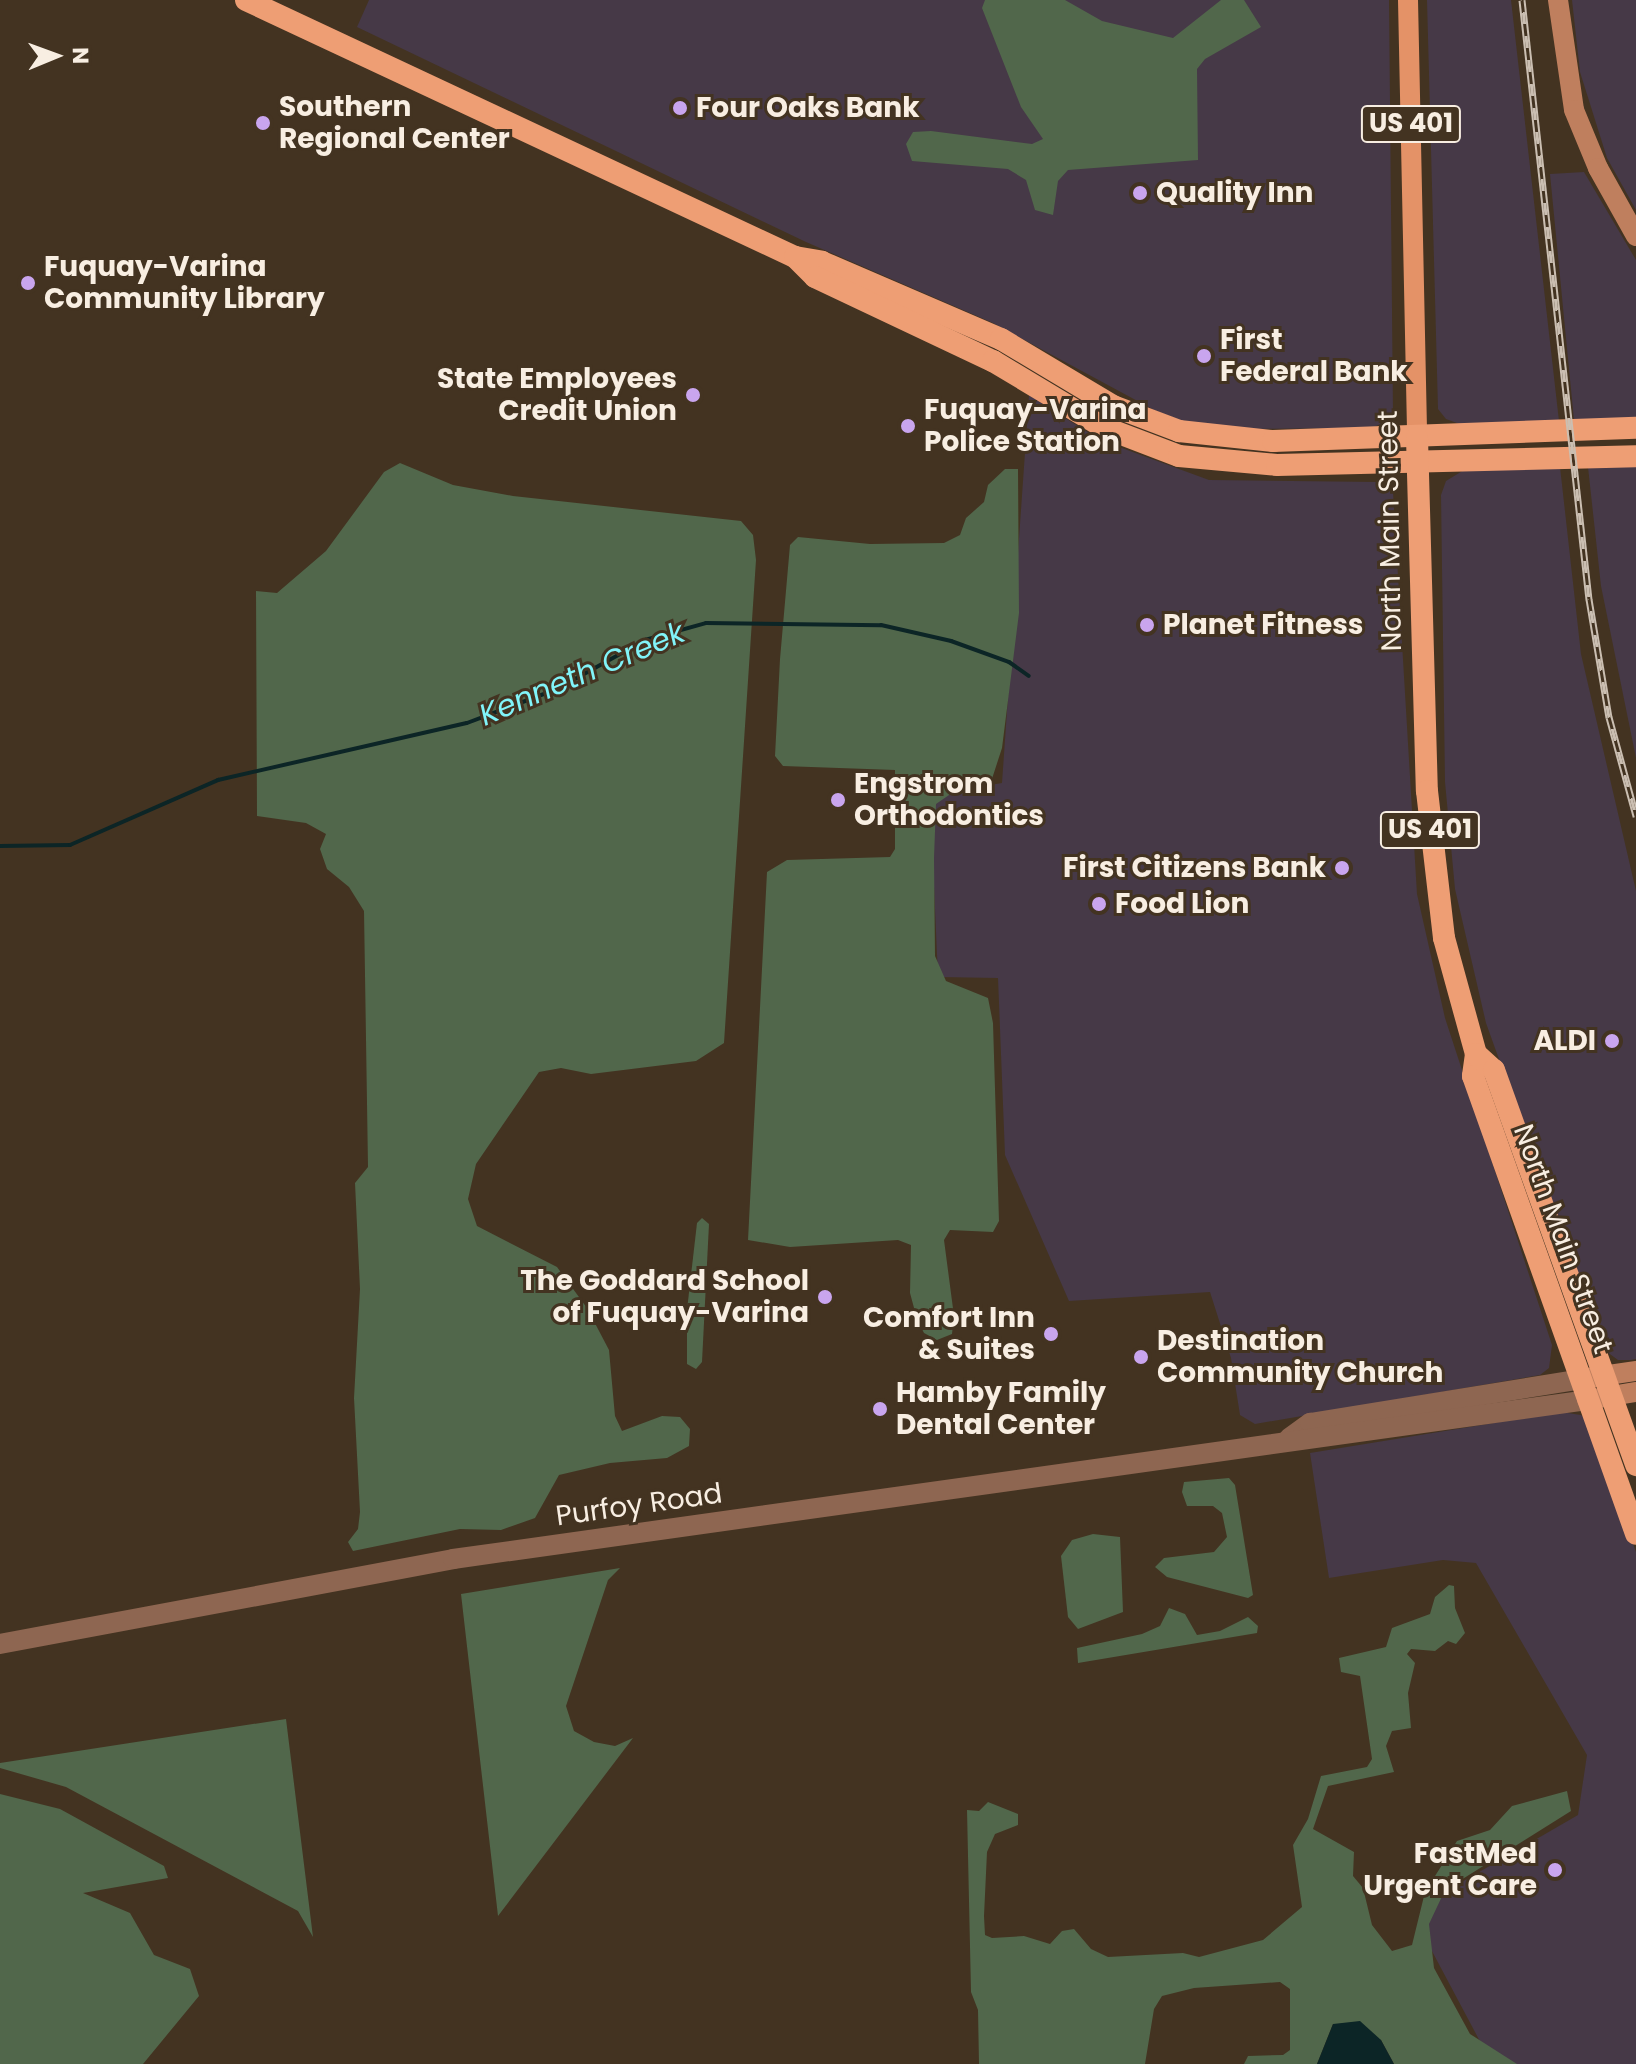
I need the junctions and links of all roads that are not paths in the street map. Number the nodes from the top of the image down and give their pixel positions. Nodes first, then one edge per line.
1 (246, 0) edge
2 (1408, 0) edge
3 (1558, 0) edge
4 (1636, 236) edge
5 (795, 257) junction
6 (1080, 413) junction
7 (1136, 417) junction
8 (1636, 428) edge
9 (1417, 438) junction
10 (1636, 456) edge
11 (1418, 463) junction
12 (1476, 1054) junction
13 (1636, 1371) edge
14 (1608, 1386) junction
15 (1584, 1390) junction
16 (1636, 1392) edge
17 (1636, 1465) edge
18 (1636, 1534) edge
19 (0, 1644) edge

1 - 5 highway
2 - 9 main road, North Main Street / US 401
3 - 4 main road
5 - 6 highway
5 - 7 highway
6 - 7 highway
6 - 11 highway
7 - 9 highway
8 - 9 highway
9 - 11 highway, North Main Street / US 401
10 - 11 highway
11 - 12 highway, North Main Street / US 401
12 - 14 highway, North Main Street / US 401
12 - 15 highway, North Main Street / US 401
13 - 14 main road
14 - 15 main road
14 - 16 main road
14 - 17 highway, North Main Street / US 401
15 - 18 highway, North Main Street / US 401
15 - 19 street, Purfoy Road

